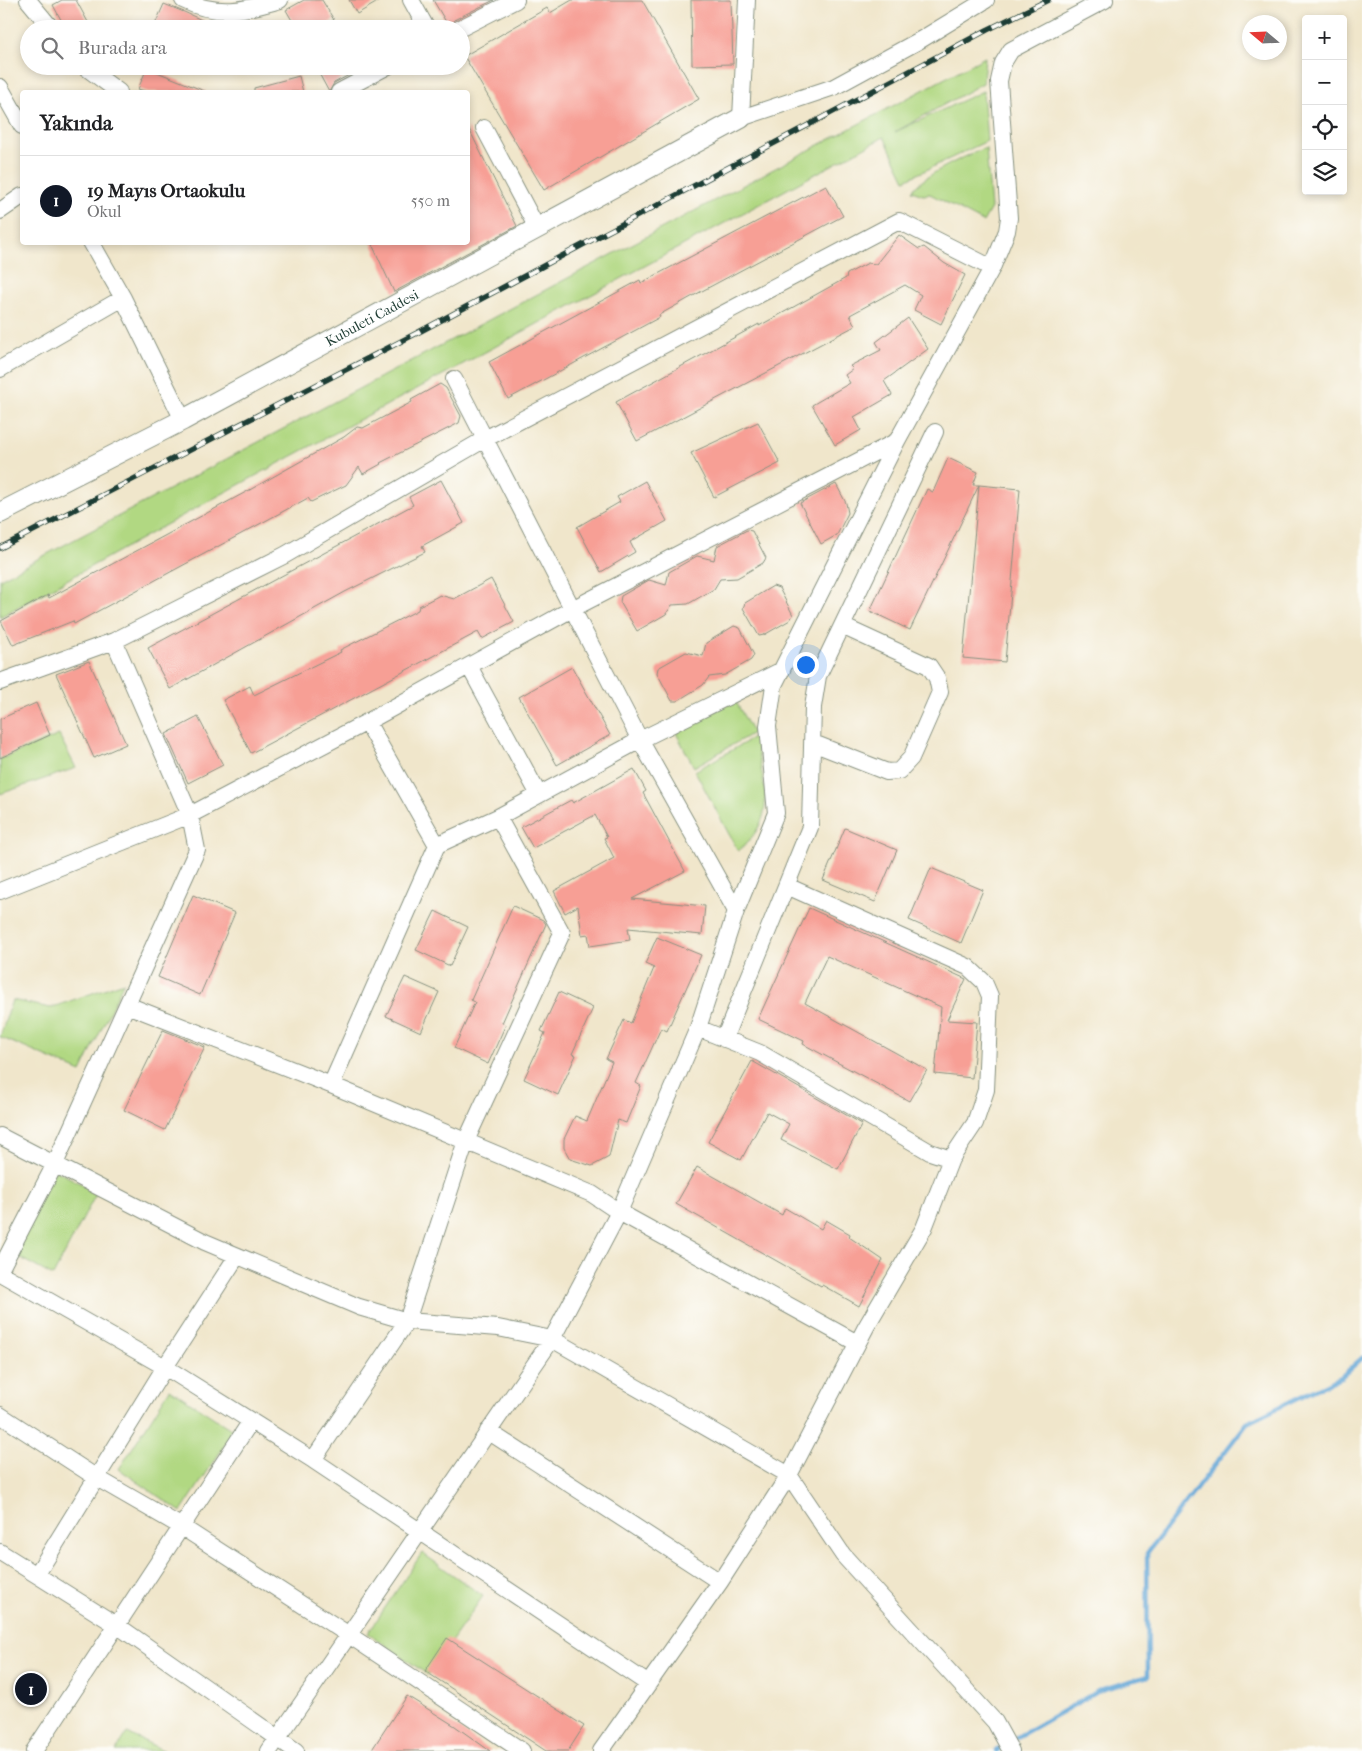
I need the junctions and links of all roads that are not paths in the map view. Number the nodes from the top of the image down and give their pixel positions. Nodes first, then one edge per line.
1 (28, 0) edge
2 (183, 0) edge
3 (280, 0) edge
4 (411, 0) edge
5 (516, 0) edge
6 (747, 0) edge
7 (986, 0) edge
8 (1105, 0) edge
9 (45, 20) edge
10 (422, 20) edge
11 (470, 23) edge
12 (96, 75) edge
13 (371, 75) edge
14 (0, 86) edge
15 (116, 90) edge
16 (343, 90) edge
17 (741, 118) junction
18 (20, 122) edge
19 (484, 128) dead end
20 (20, 197) edge
21 (0, 211) edge
22 (537, 228) junction
23 (92, 245) edge
24 (992, 268) junction
25 (123, 298) junction
26 (0, 369) edge
27 (454, 379) dead end
28 (183, 420) junction
29 (935, 432) dead end
30 (485, 439) junction
31 (897, 441) junction
32 (0, 513) edge
33 (574, 608) junction
34 (842, 626) junction
35 (114, 640) junction
36 (469, 666) junction
37 (782, 670) junction
38 (0, 682) edge
39 (367, 722) junction
40 (640, 740) junction
41 (813, 743) junction
42 (539, 795) junction
43 (190, 815) junction
44 (498, 817) junction
45 (437, 845) junction
46 (788, 886) junction
47 (0, 891) edge
48 (736, 911) junction
49 (127, 1005) junction
50 (698, 1028) junction
51 (724, 1039) junction
52 (331, 1085) junction
53 (0, 1136) edge
54 (466, 1141) junction
55 (951, 1159) junction
56 (54, 1166) junction
57 (618, 1212) junction
58 (237, 1256) junction
59 (0, 1271) edge
60 (407, 1321) junction
61 (552, 1338) junction
62 (857, 1343) junction
63 (165, 1366) junction
64 (0, 1415) edge
65 (250, 1421) junction
66 (488, 1431) junction
67 (312, 1460) junction
68 (789, 1475) junction
69 (96, 1478) junction
70 (182, 1526) junction
71 (419, 1530) junction
72 (0, 1552) edge
73 (37, 1574) junction
74 (720, 1582) junction
75 (118, 1626) junction
76 (349, 1635) junction
77 (647, 1683) junction
78 (274, 1745) edge
79 (34, 1751) edge
80 (296, 1751) edge
81 (522, 1751) edge
82 (601, 1751) edge
83 (1012, 1751) edge

1 - 9 street
2 - 3 street
4 - 10 street
5 - 11 street
6 - 17 street
7 - 17 street
8 - 24 street
12 - 15 street
13 - 16 street
14 - 18 street
17 - 22 street, Kubuleti Caddesi
19 - 22 street
20 - 21 street
22 - 28 street, Kubuleti Caddesi
23 - 25 street
24 - 30 street
24 - 31 street
25 - 26 street
25 - 28 street
27 - 30 street
28 - 32 street, Kubuleti Caddesi
29 - 34 street
30 - 33 street
30 - 35 street
31 - 33 street
31 - 37 street
33 - 36 street
33 - 40 street
34 - 41 street
34 - 41 street
35 - 38 street
35 - 43 street
36 - 39 street
36 - 42 street
37 - 40 street
37 - 48 street
39 - 43 street
39 - 45 street
40 - 42 street
40 - 48 street
41 - 46 street
42 - 44 street
43 - 47 street
43 - 49 street
44 - 45 street
44 - 54 street
45 - 52 street
46 - 51 street
46 - 55 street
48 - 50 street
49 - 52 street
49 - 56 street
50 - 51 street
50 - 57 street
51 - 55 street
52 - 54 street
53 - 56 street
54 - 57 street
54 - 60 street
55 - 62 street
56 - 58 street
56 - 59 street
57 - 61 street
57 - 62 street
58 - 60 street
58 - 63 street
59 - 63 street
60 - 61 street
60 - 67 street
61 - 66 street
61 - 68 street
62 - 68 street
63 - 65 street
63 - 69 street
64 - 69 street
65 - 67 street
65 - 70 street
66 - 71 street
66 - 74 street
67 - 71 street
68 - 74 street
68 - 83 street
69 - 70 street
69 - 73 street
70 - 75 street
70 - 76 street
71 - 76 street
71 - 77 street
72 - 73 street
73 - 75 street
74 - 77 street
75 - 78 street
75 - 79 street
76 - 78 street
76 - 81 street
77 - 82 street
78 - 80 street

